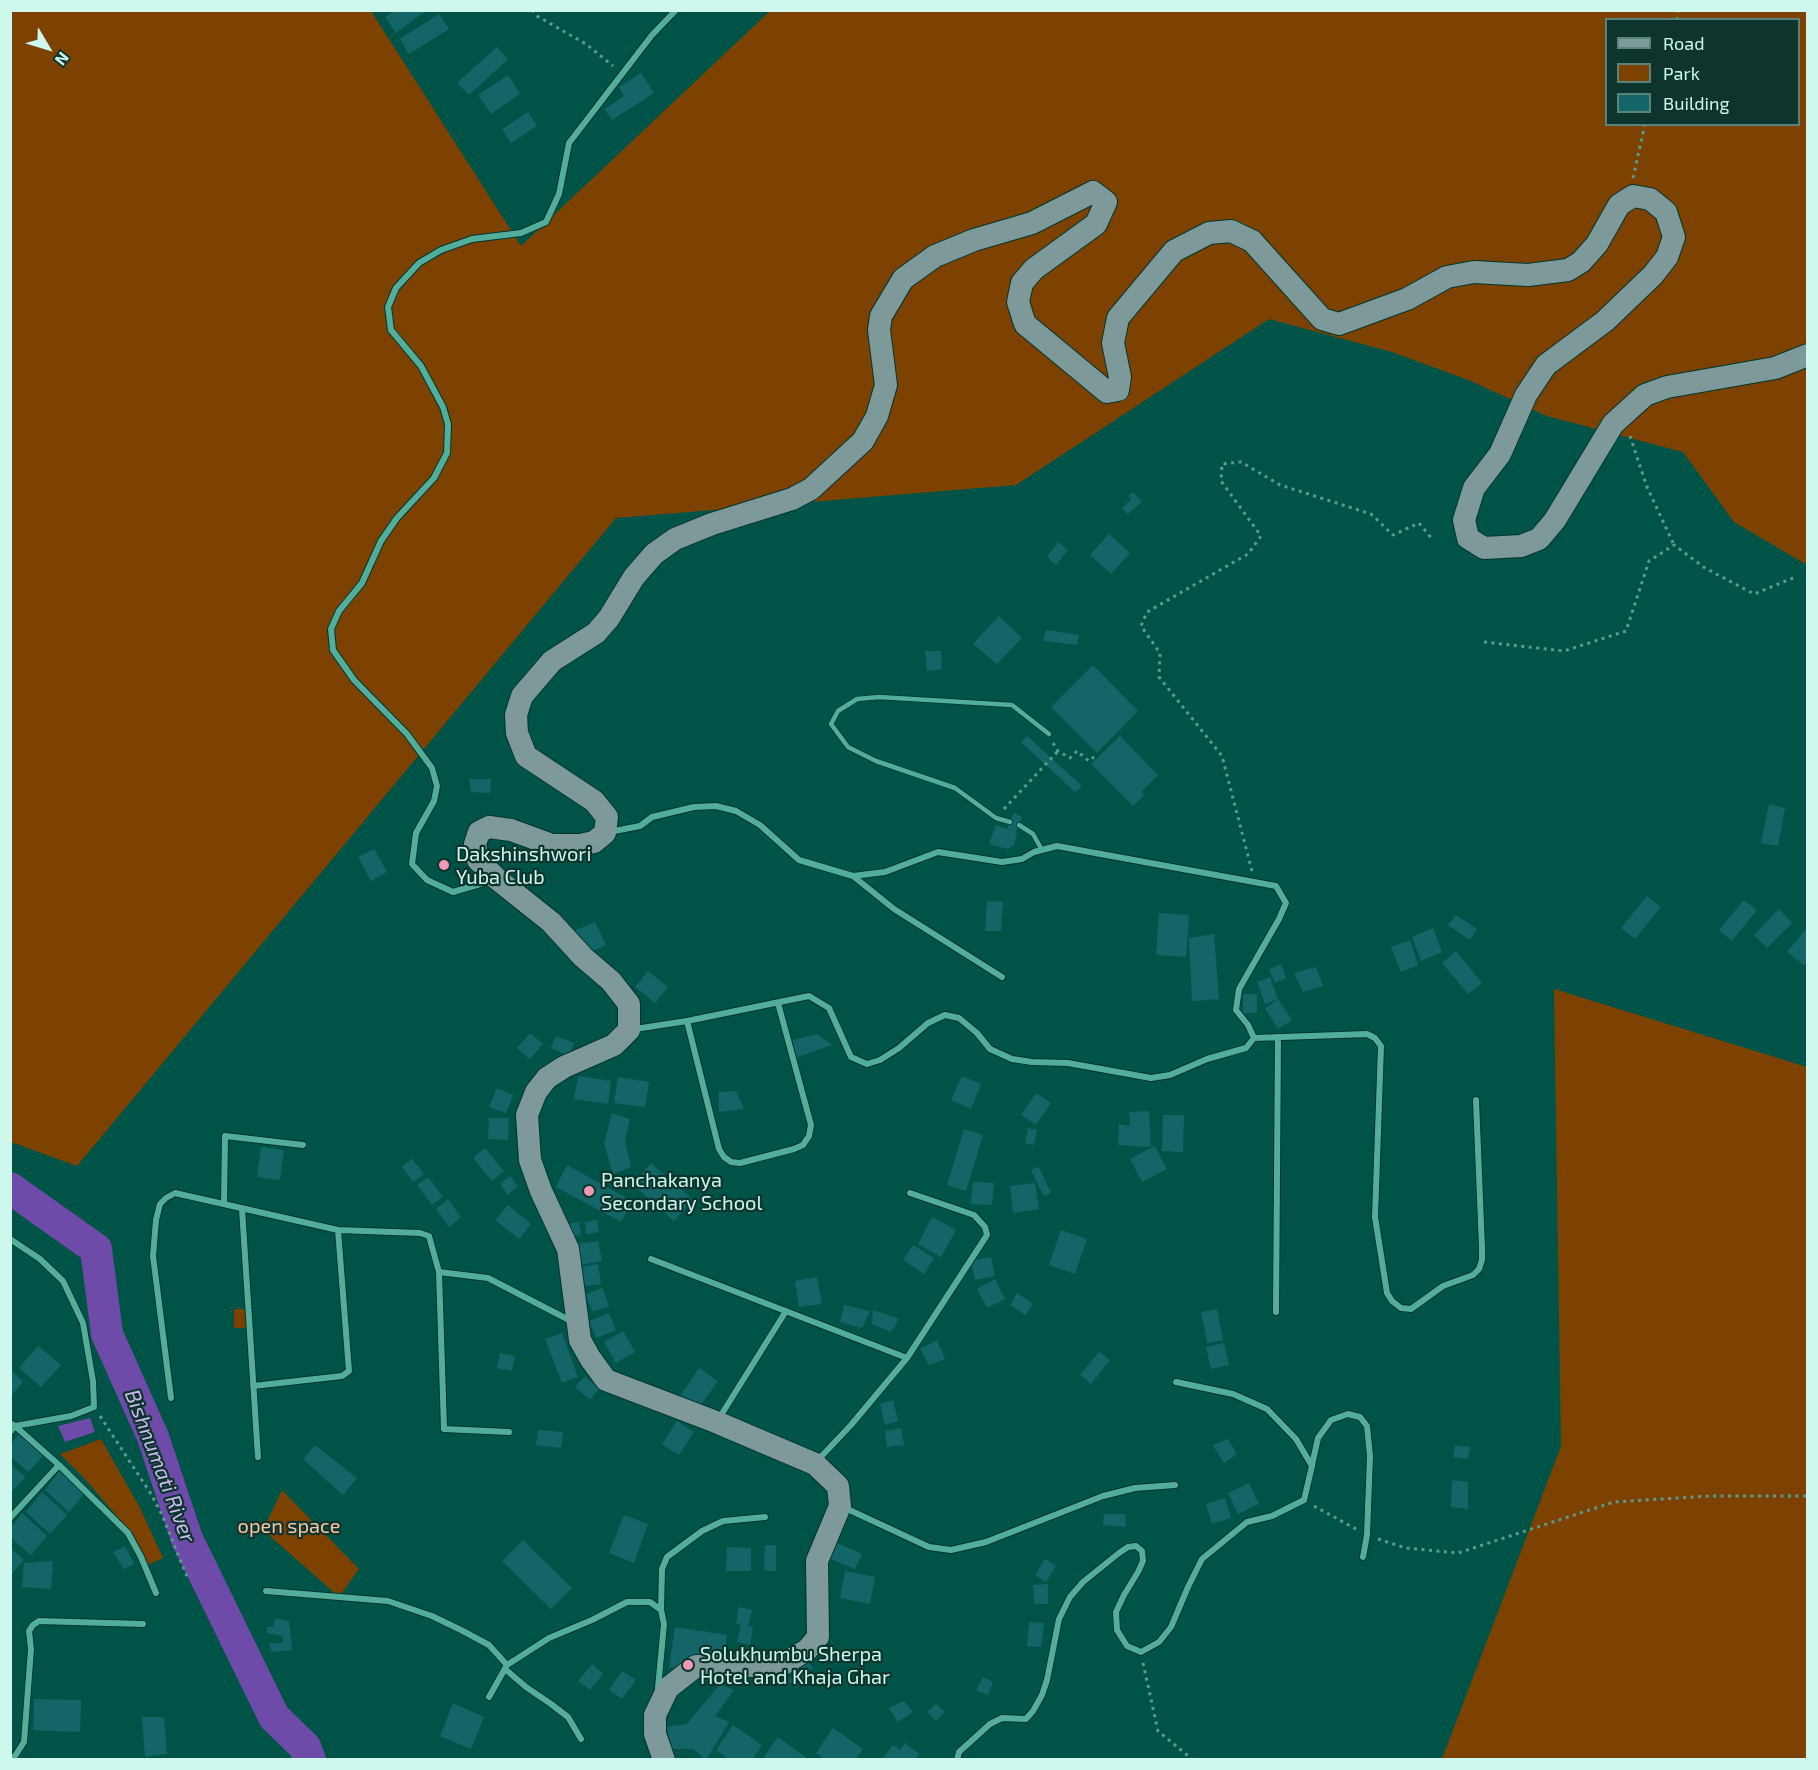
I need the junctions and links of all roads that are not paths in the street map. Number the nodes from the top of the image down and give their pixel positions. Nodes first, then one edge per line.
1 (676, 10) edge
2 (1808, 355) edge
3 (1048, 734) dead end
4 (1010, 822) dead end
5 (1019, 825) dead end
6 (605, 833) junction
7 (1042, 850) junction
8 (853, 876) junction
9 (497, 879) junction
10 (1002, 977) dead end
11 (778, 1003) junction
12 (687, 1021) junction
13 (629, 1030) junction
14 (1278, 1037) junction
15 (1254, 1038) junction
16 (1476, 1100) dead end
17 (303, 1145) dead end
18 (910, 1193) dead end
19 (224, 1204) junction
20 (242, 1209) junction
21 (338, 1230) junction
22 (10, 1239) edge
23 (651, 1259) dead end
24 (439, 1272) junction
25 (786, 1311) junction
26 (1276, 1312) dead end
27 (577, 1324) junction
28 (907, 1358) junction
29 (1176, 1382) dead end
30 (253, 1386) junction
31 (171, 1398) dead end
32 (717, 1422) junction
33 (12, 1427) edge
34 (509, 1432) dead end
35 (258, 1457) dead end
36 (59, 1464) junction
37 (815, 1464) junction
38 (1312, 1466) junction
39 (1174, 1485) dead end
40 (840, 1506) junction
41 (765, 1517) dead end
42 (10, 1518) edge
43 (1363, 1557) dead end
44 (266, 1591) dead end
45 (156, 1593) dead end
46 (661, 1610) junction
47 (143, 1624) dead end
48 (506, 1667) junction
49 (489, 1697) dead end
50 (655, 1715) junction
51 (581, 1739) dead end
52 (10, 1759) edge
53 (664, 1760) edge
54 (957, 1760) edge

1 - 9 street
2 - 6 street
3 - 4 lane
5 - 7 lane
6 - 8 street
6 - 9 street
7 - 8 street
7 - 15 street
8 - 10 street
9 - 13 street
11 - 12 street
11 - 12 street
11 - 15 street
12 - 13 street
13 - 27 street
14 - 15 street
14 - 16 street
14 - 26 street
17 - 19 street
18 - 28 street
19 - 20 street
19 - 31 street
20 - 21 street
20 - 30 street
21 - 24 street
21 - 30 street
22 - 33 street
23 - 25 street
24 - 27 street
24 - 34 street
25 - 28 street
25 - 32 street
27 - 32 street
28 - 37 street
29 - 38 street
30 - 35 street
32 - 37 street
33 - 36 street
36 - 42 street
36 - 45 street
37 - 40 street
38 - 43 street
38 - 54 street
39 - 40 street
40 - 50 street
41 - 46 street
44 - 48 street
46 - 48 street
46 - 50 street
47 - 52 street
48 - 49 street
48 - 51 street
50 - 53 street

